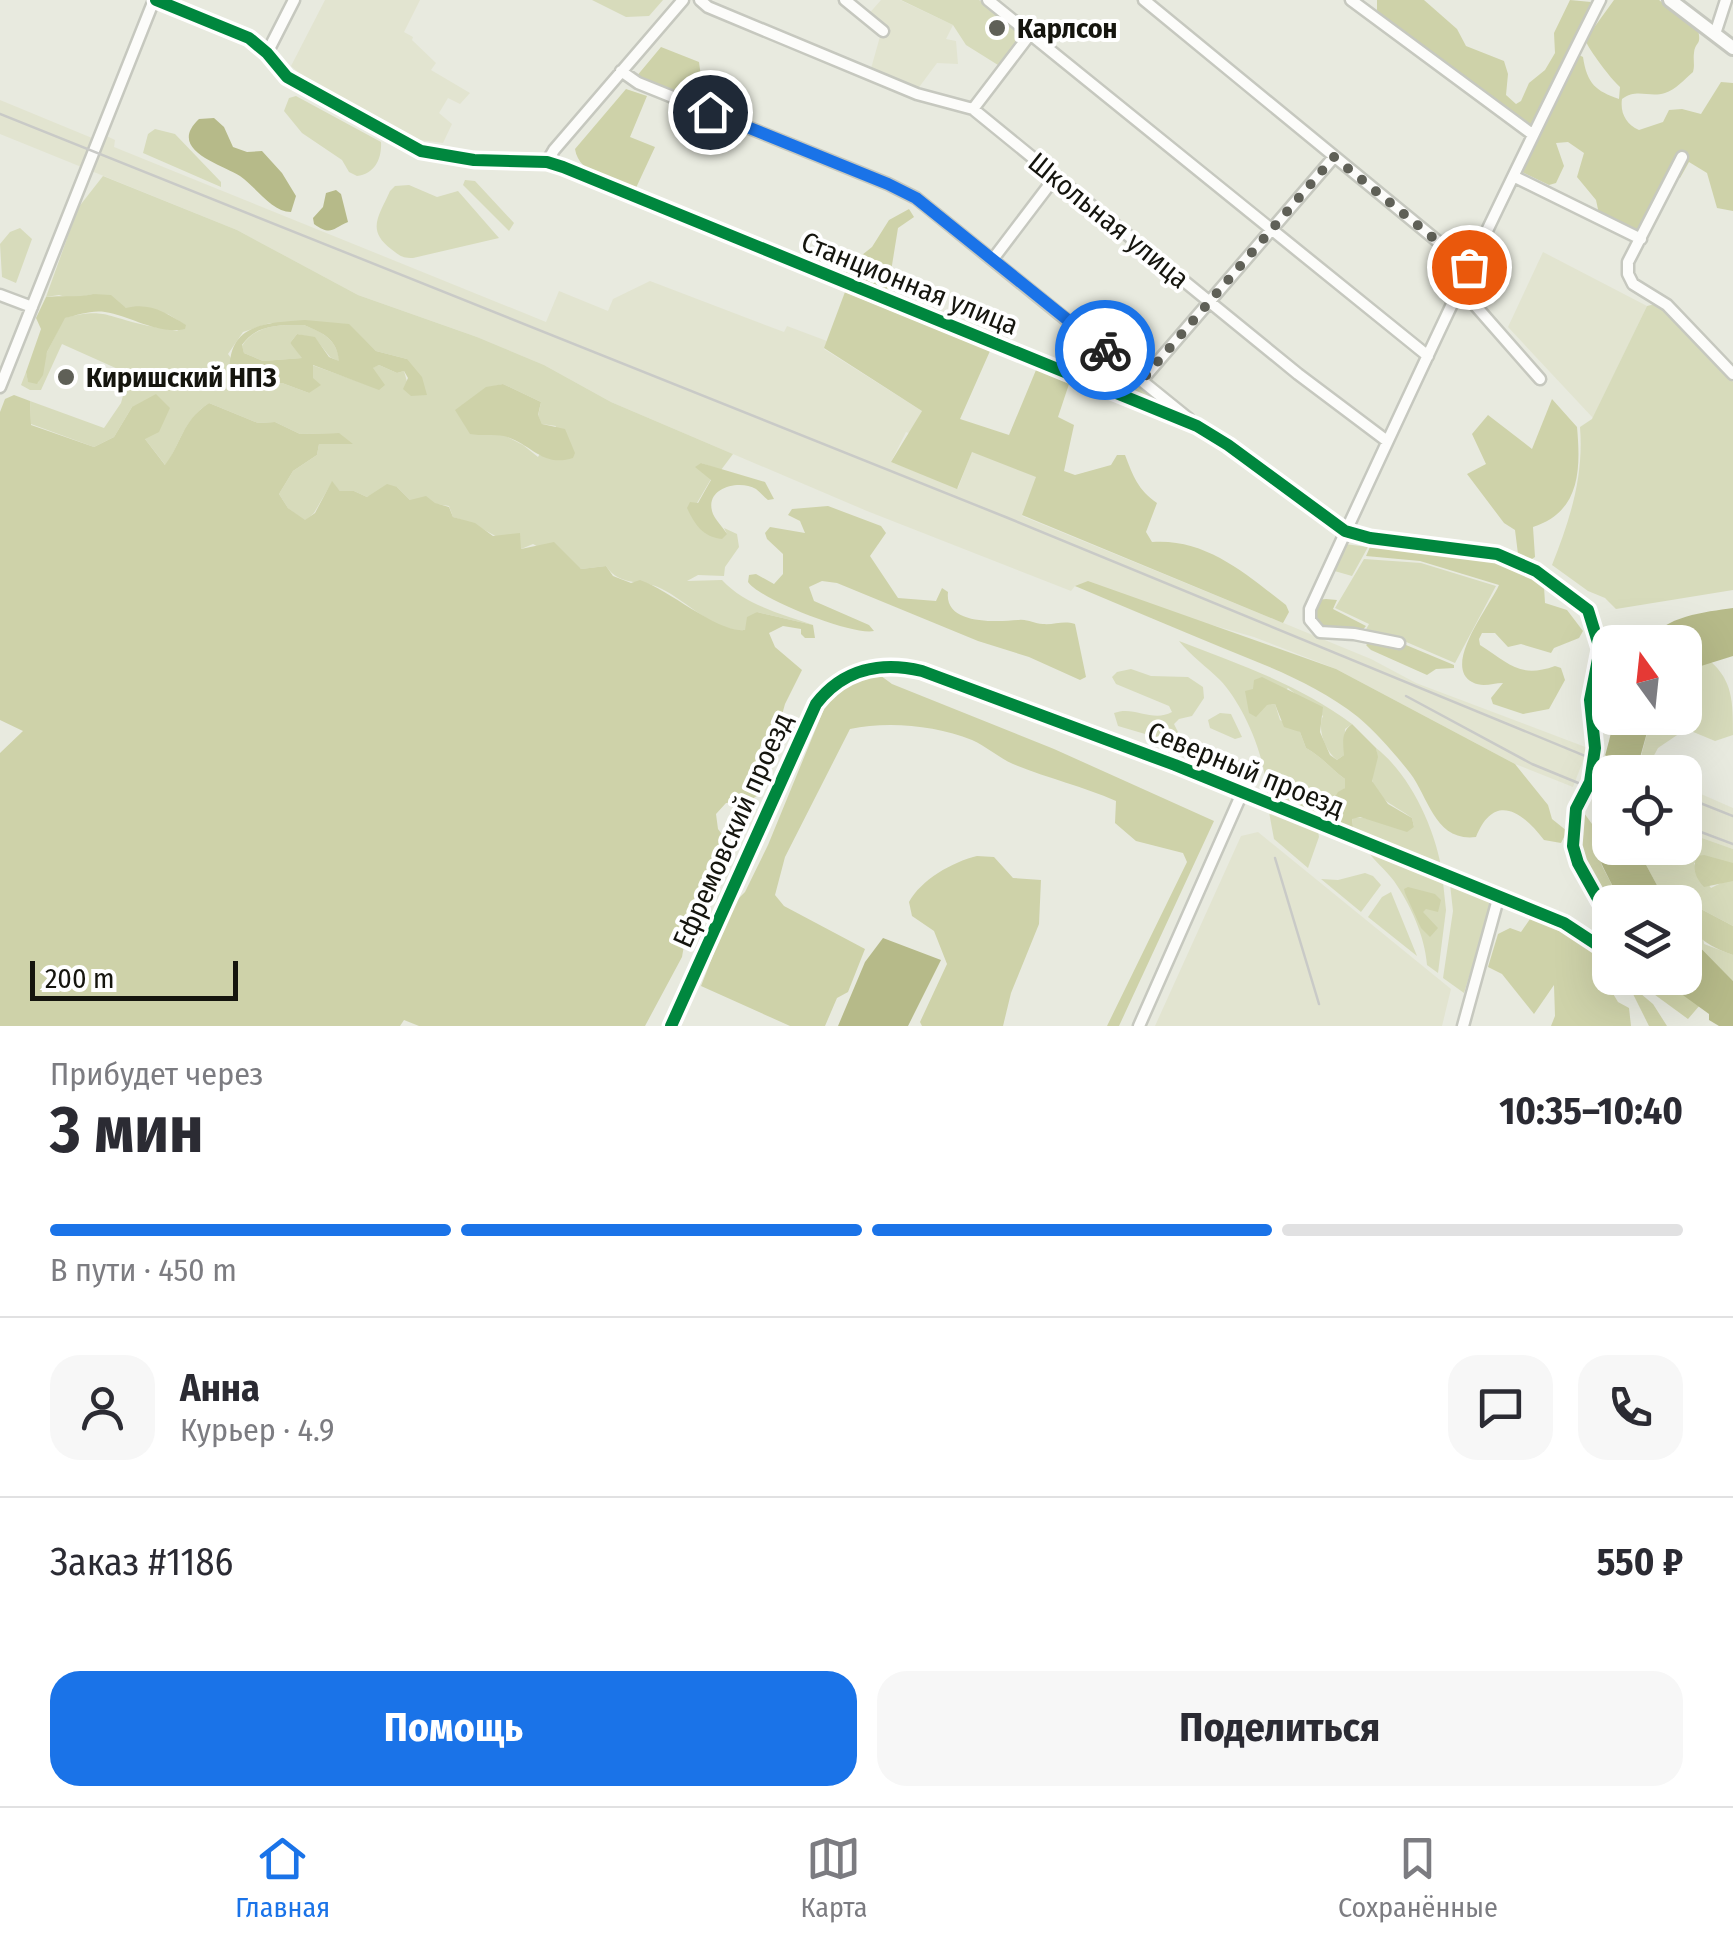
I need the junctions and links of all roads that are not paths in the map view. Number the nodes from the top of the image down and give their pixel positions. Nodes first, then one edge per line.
1 (155, 0) edge
2 (294, 0) edge
3 (683, 0) edge
4 (700, 0) edge
5 (845, 0) edge
6 (988, 0) edge
7 (1144, 0) edge
8 (1350, 0) edge
9 (1600, 0) edge
10 (1670, 0) edge
11 (1726, 0) edge
12 (883, 31) dead end
13 (1030, 33) junction
14 (1714, 34) junction
15 (1733, 48) edge
16 (267, 52) junction
17 (621, 71) junction
18 (973, 109) junction
19 (1532, 134) junction
20 (1682, 156) dead end
21 (1334, 157) junction
22 (547, 162) junction
23 (1056, 176) junction
24 (1515, 177) junction
25 (1272, 230) junction
26 (1641, 238) junction
27 (993, 259) junction
28 (1469, 267) junction
29 (1458, 291) junction
30 (0, 295) edge
31 (1210, 302) junction
32 (32, 308) junction
33 (1428, 356) junction
34 (1733, 374) edge
35 (1540, 379) dead end
36 (1142, 380) junction
37 (0, 387) edge
38 (1164, 407) junction
39 (1387, 441) junction
40 (1346, 531) junction
41 (1399, 643) dead end
42 (859, 671) joint
43 (1242, 793) junction
44 (1592, 887) edge
45 (1498, 898) junction
46 (1592, 939) edge
47 (670, 1026) edge
48 (1139, 1026) edge
49 (1463, 1026) edge

1 - 16 street
1 - 32 street
2 - 16 street
3 - 17 street
4 - 18 street
5 - 12 street
6 - 13 street
7 - 21 street
8 - 19 street
9 - 19 street
10 - 14 main road
11 - 14 street
13 - 18 street
13 - 25 street
14 - 15 main road
16 - 22 street
17 - 22 street
17 - 27 street
18 - 23 street, Школьная улица
19 - 24 street
20 - 26 street
21 - 25 street
21 - 28 street
22 - 38 street, Станционная улица
23 - 27 street
23 - 31 street, Школьная улица
24 - 26 street
24 - 28 street
25 - 31 street
25 - 33 street
26 - 34 street
27 - 36 street
28 - 29 street
29 - 33 street
29 - 35 street
30 - 32 street
31 - 36 street
31 - 39 street, Школьная улица
32 - 37 street
33 - 39 street
36 - 38 street
38 - 40 street
39 - 40 street
40 - 41 street
40 - 44 street
42 - 43 street, Северный проезд
42 - 47 street, Ефремовский проезд
43 - 45 street, Северный проезд
43 - 48 street
45 - 46 street, Северный проезд
45 - 49 street

